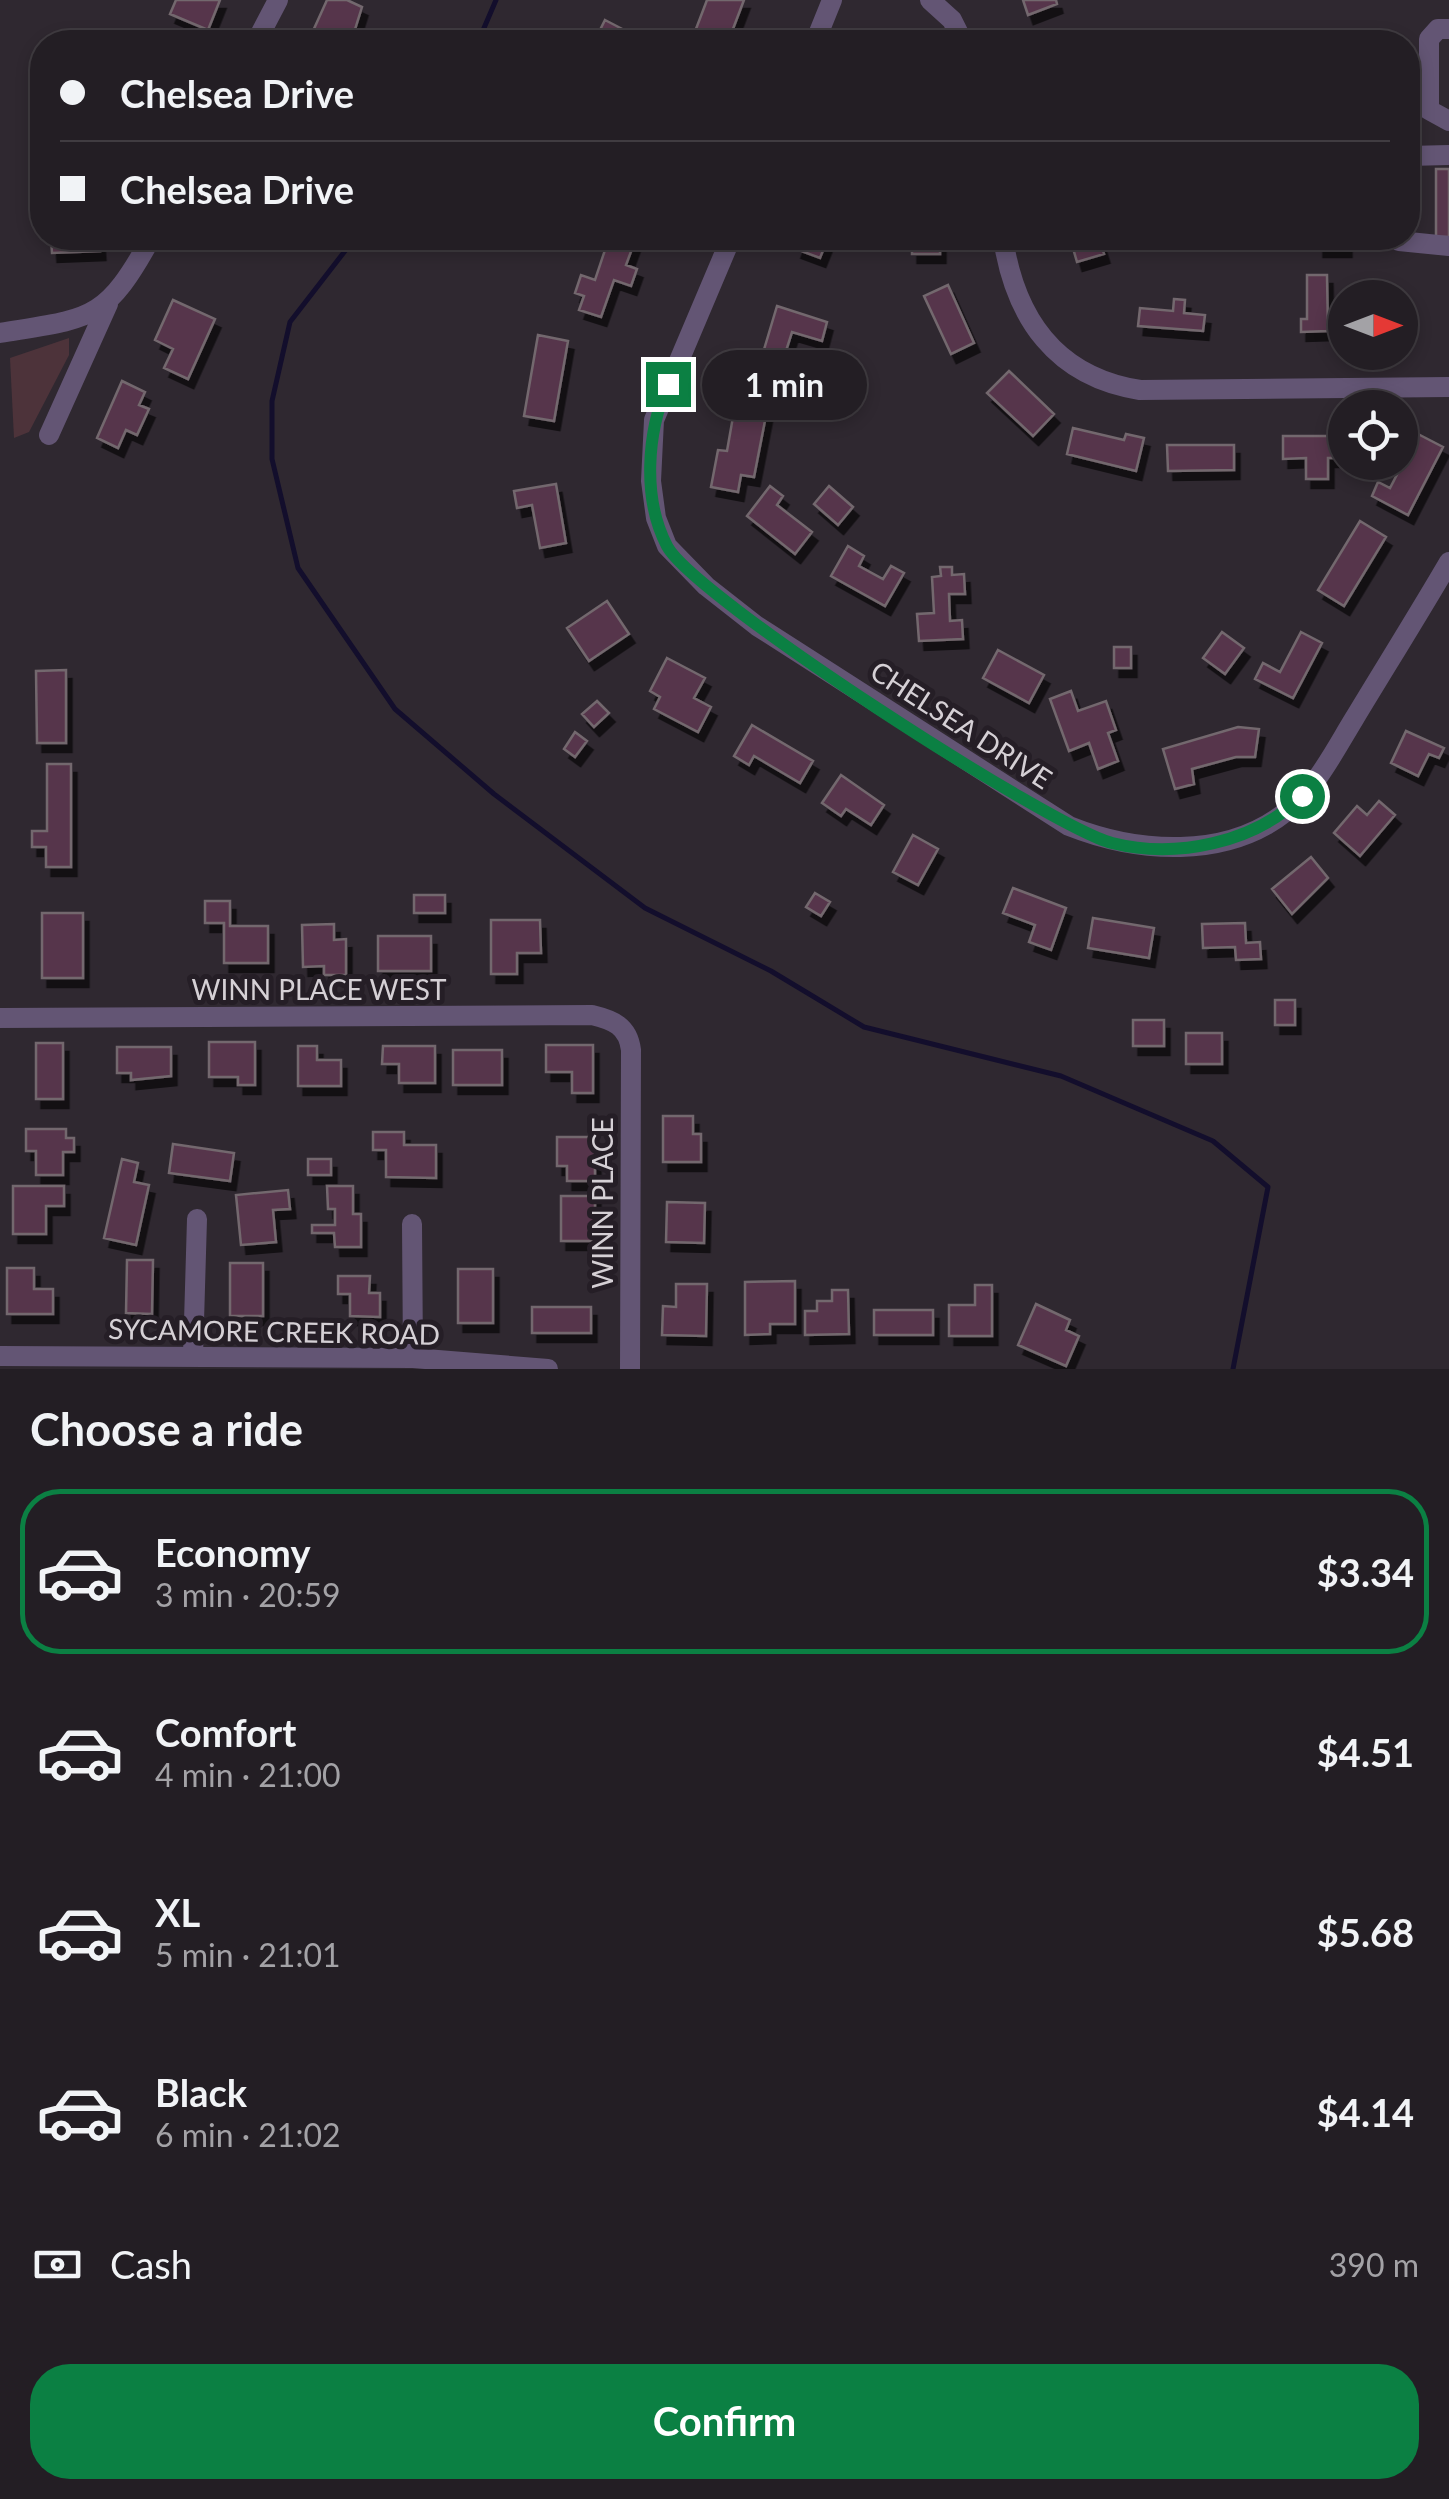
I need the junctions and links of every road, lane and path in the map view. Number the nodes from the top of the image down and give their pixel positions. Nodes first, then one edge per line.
1 (278, 0) edge
2 (832, 0) edge
3 (930, 0) edge
4 (1449, 29) edge
5 (262, 30) edge
6 (820, 30) edge
7 (957, 30) edge
8 (1449, 121) edge
9 (1449, 155) edge
10 (1420, 156) edge
11 (1420, 244) edge
12 (1449, 246) edge
13 (143, 250) edge
14 (726, 250) edge
15 (1006, 250) edge
16 (108, 304) junction
17 (0, 334) edge
18 (1449, 387) edge
19 (49, 435) dead end
20 (1449, 562) edge
21 (0, 1018) edge
22 (630, 1038) joint
23 (198, 1219) dead end
24 (412, 1224) dead end
25 (0, 1356) edge
26 (193, 1356) junction
27 (413, 1358) junction
28 (548, 1369) edge
29 (630, 1369) edge

1 - 5 street
2 - 6 street
3 - 7 street
4 - 8 street
9 - 10 street
11 - 12 street
13 - 16 street
14 - 20 street, CHELSEA DRIVE
15 - 18 street
16 - 17 street
16 - 19 street
21 - 22 street, WINN PLACE WEST
22 - 29 street, WINN PLACE
23 - 26 street
24 - 27 street
25 - 26 street, SYCAMORE CREEK ROAD
26 - 27 street, SYCAMORE CREEK ROAD
27 - 28 street, SYCAMORE CREEK ROAD

